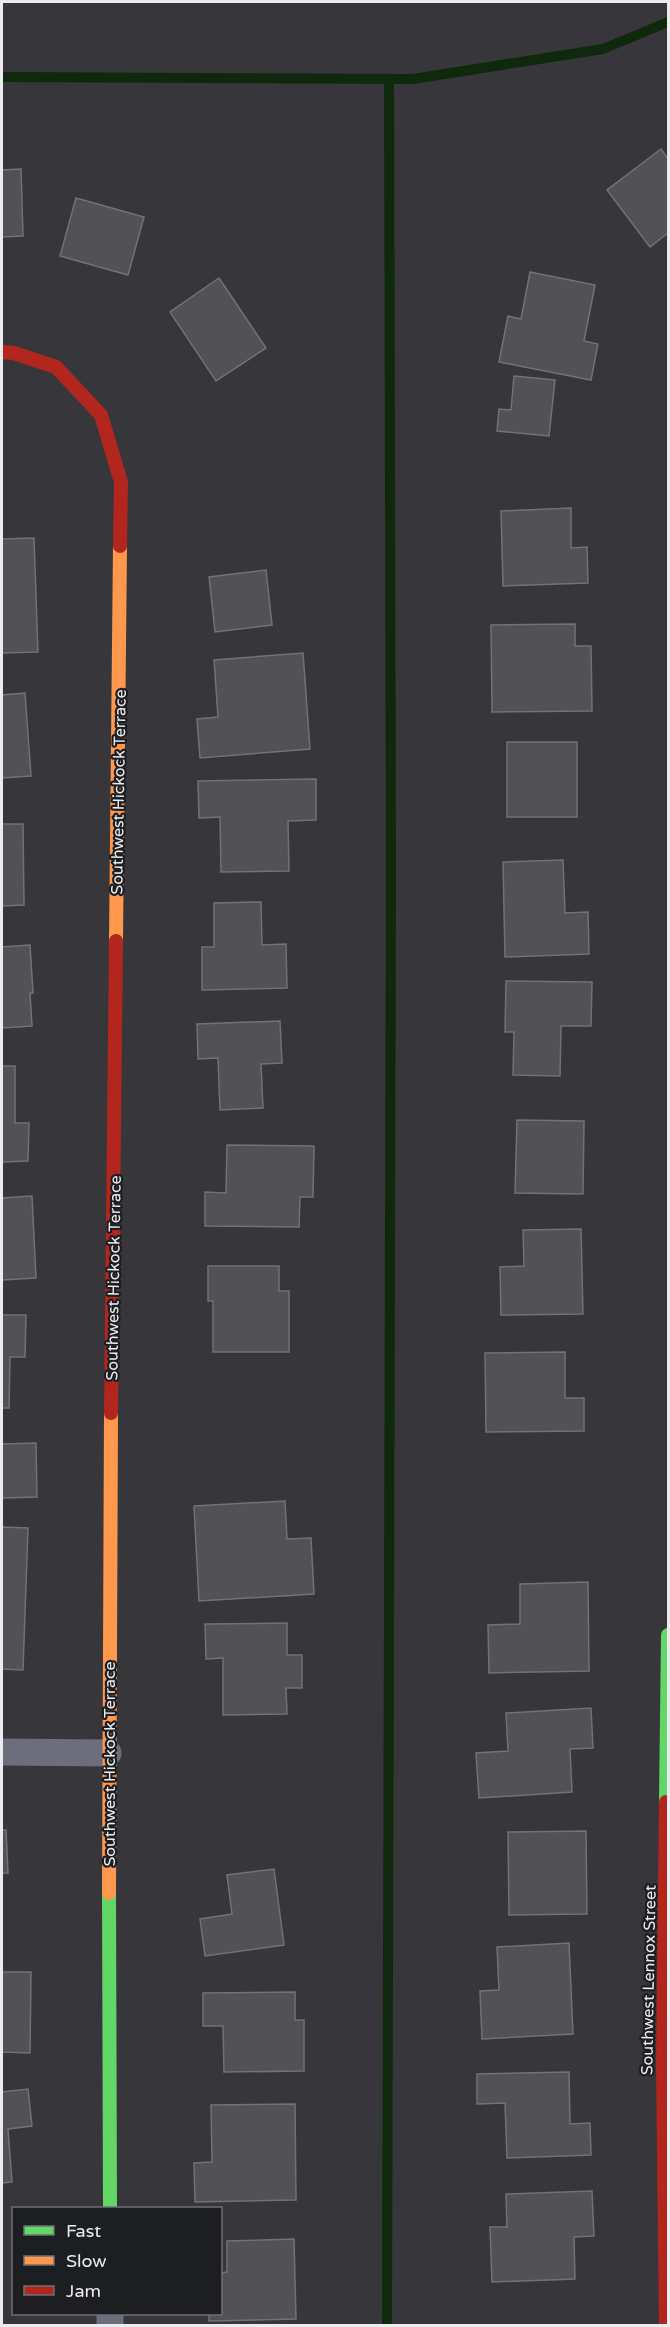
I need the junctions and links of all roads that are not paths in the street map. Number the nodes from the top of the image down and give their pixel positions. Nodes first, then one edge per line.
1 (2, 352) edge
2 (669, 1635) edge
3 (2, 1752) edge
4 (108, 1753) junction
5 (668, 1798) edge
6 (110, 2207) edge
7 (668, 2261) edge
8 (666, 2325) edge

1 - 4 street, Southwest Hickock Terrace
2 - 5 street, Southwest Lennox Street
3 - 4 street
4 - 6 street, Southwest Hickock Terrace
5 - 7 street, Southwest Lennox Street
7 - 8 street, Southwest Lennox Street

